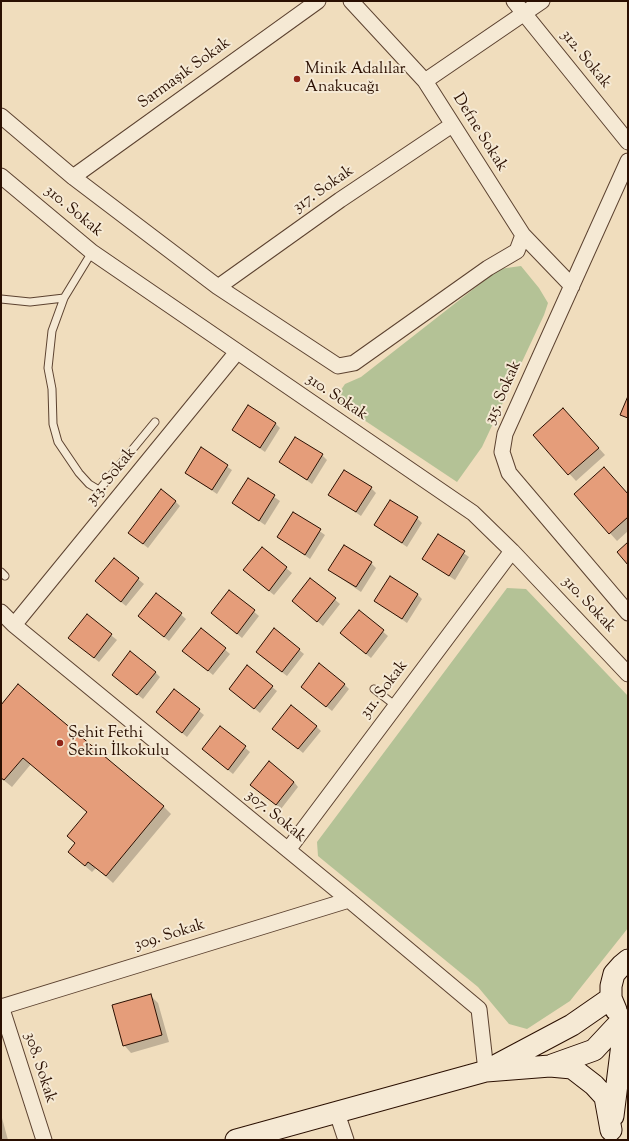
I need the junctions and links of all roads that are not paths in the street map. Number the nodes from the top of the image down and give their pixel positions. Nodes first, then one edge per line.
1 (318, 1) edge
2 (351, 1) edge
3 (514, 1) edge
4 (542, 1) edge
5 (523, 14) junction
6 (425, 81) junction
7 (1, 116) edge
8 (452, 125) junction
9 (628, 142) edge
10 (628, 161) edge
11 (1, 176) edge
12 (74, 177) junction
13 (523, 235) junction
14 (92, 252) junction
15 (218, 286) junction
16 (572, 286) junction
17 (64, 298) junction
18 (1, 299) edge
19 (237, 352) junction
20 (155, 422) dead end
21 (512, 551) junction
22 (1, 612) edge
23 (628, 613) edge
24 (14, 625) junction
25 (628, 674) edge
26 (374, 689) dead end
27 (396, 706) junction
28 (288, 850) junction
29 (349, 900) junction
30 (628, 960) edge
31 (611, 998) junction
32 (1, 1007) edge
33 (625, 1020) edge
34 (550, 1066) junction
35 (486, 1071) junction
36 (337, 1113) junction
37 (611, 1135) edge
38 (44, 1140) edge
39 (236, 1140) edge
40 (346, 1140) edge

1 - 12 street, Sarmaşık Sokak
2 - 6 street, Defne Sokak
3 - 5 street, 312. Sokak
4 - 5 street
5 - 6 street
5 - 9 street, 312. Sokak
6 - 8 street, Defne Sokak
7 - 12 street
8 - 13 street, Defne Sokak
8 - 15 street, 317. Sokak
10 - 16 street, 315. Sokak
11 - 14 street, 310. Sokak
12 - 15 street
13 - 15 street
13 - 16 street, Defne Sokak
14 - 17 lane
14 - 19 street, 310. Sokak
16 - 23 street, 315. Sokak
17 - 18 lane
17 - 20 lane
19 - 21 street, 310. Sokak
19 - 24 street, 313. Sokak
21 - 25 street, 310. Sokak
21 - 27 street, 311. Sokak
22 - 24 street, 307. Sokak
24 - 28 street, 307. Sokak
26 - 27 lane
27 - 28 street, 311. Sokak
28 - 29 street, 307. Sokak
29 - 32 street, 309. Sokak
29 - 35 street, 307. Sokak
30 - 31 main road
31 - 33 main road
31 - 35 main road
32 - 38 street, 308. Sokak
33 - 34 main road
33 - 37 main road
34 - 35 main road
34 - 37 main road
35 - 36 main road
36 - 39 main road
36 - 40 street

